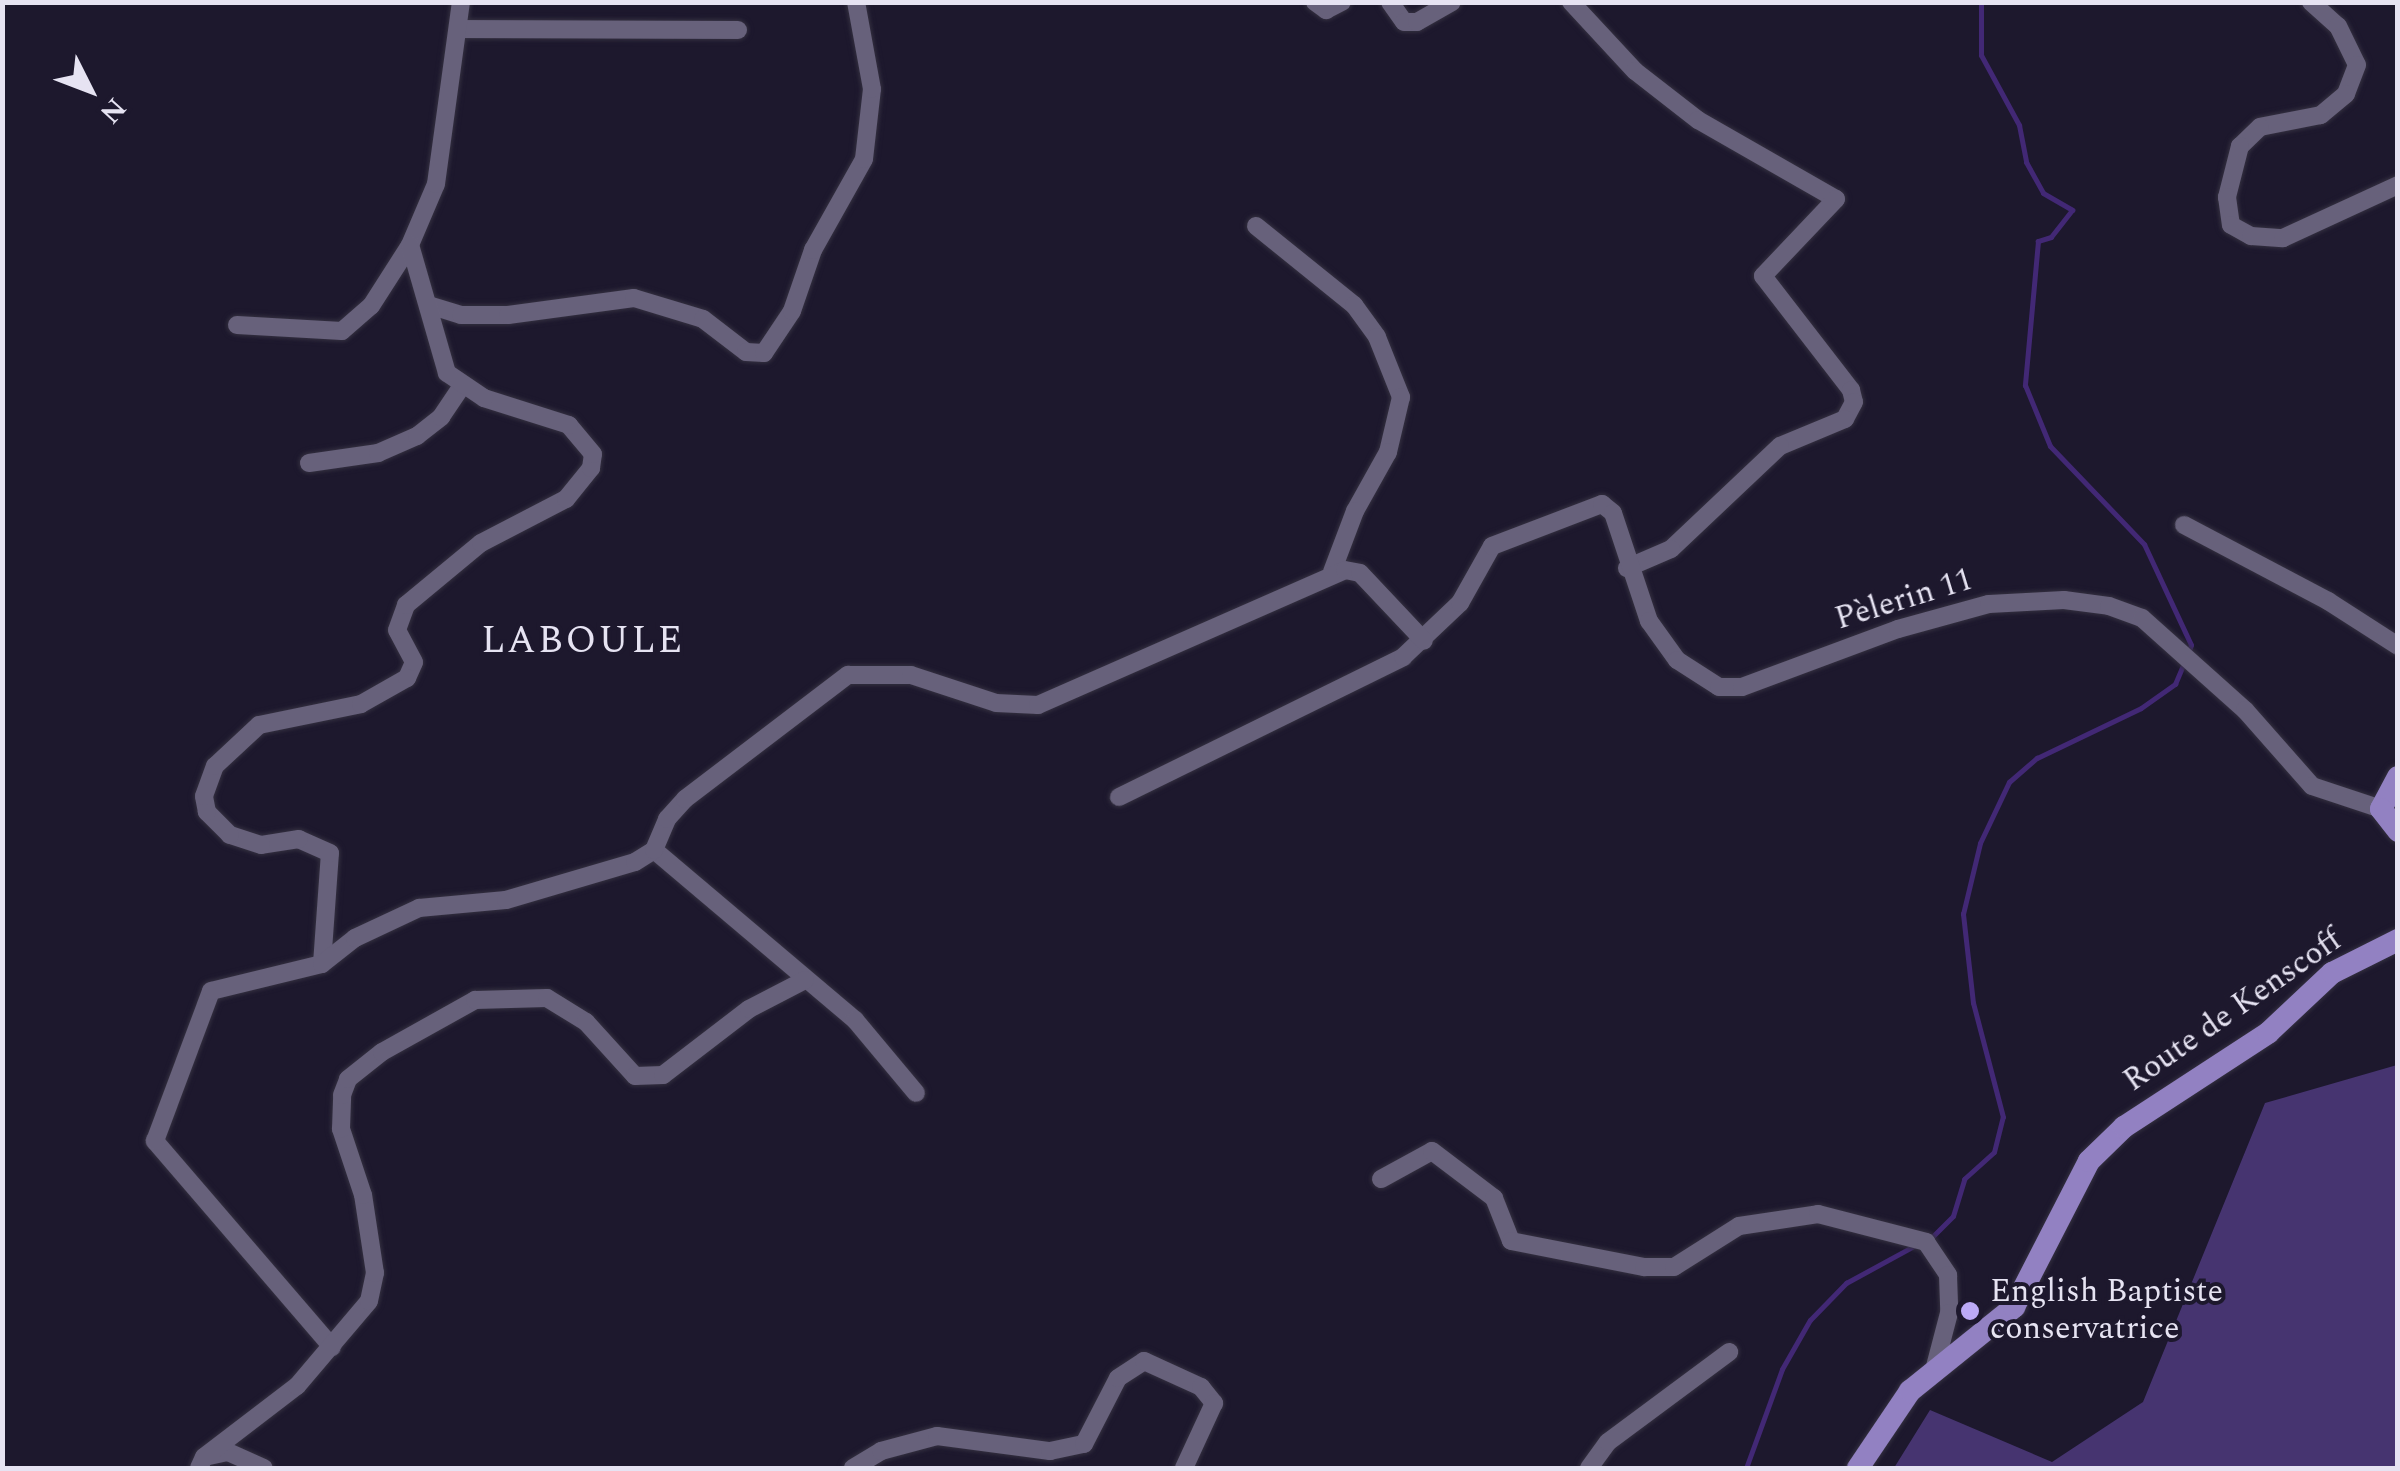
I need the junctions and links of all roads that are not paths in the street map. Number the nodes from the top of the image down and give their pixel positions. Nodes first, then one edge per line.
1 (461, 2) edge
2 (856, 2) edge
3 (1314, 2) edge
4 (1342, 2) edge
5 (1390, 2) edge
6 (1452, 2) edge
7 (1571, 2) edge
8 (2311, 2) edge
9 (458, 29) junction
10 (738, 30) dead end
11 (2398, 185) edge
12 (1256, 226) dead end
13 (410, 245) junction
14 (432, 306) junction
15 (237, 325) dead end
16 (461, 387) junction
17 (309, 463) dead end
18 (2184, 525) dead end
19 (1628, 568) junction
20 (1332, 572) junction
21 (1424, 641) junction
22 (2398, 646) edge
23 (2398, 777) edge
24 (1120, 797) dead end
25 (2381, 809) junction
26 (2398, 831) edge
27 (654, 850) junction
28 (2398, 940) edge
29 (322, 964) junction
30 (805, 980) junction
31 (916, 1093) dead end
32 (1381, 1179) dead end
33 (332, 1347) junction
34 (1729, 1352) dead end
35 (1934, 1374) junction
36 (202, 1463) edge
37 (264, 1468) edge
38 (853, 1468) edge
39 (1184, 1468) edge
40 (1589, 1468) edge
41 (1858, 1468) edge

1 - 9 street
2 - 14 street
3 - 4 street
5 - 6 street
7 - 19 street
8 - 11 street
9 - 10 street
9 - 13 street
12 - 20 street
13 - 14 street
13 - 15 street
14 - 16 street
16 - 17 street
16 - 29 street
18 - 22 street
19 - 21 street, Pèlerin 11
19 - 25 street, Pèlerin 11
20 - 21 street
20 - 27 street
21 - 24 street
23 - 25 main road
25 - 26 main road
27 - 29 street
27 - 30 street
28 - 35 main road, Route de Kenscoff
29 - 33 street
30 - 31 street
30 - 33 street
32 - 35 street
33 - 36 street
34 - 40 street
35 - 41 main road, Route de Kenscoff
36 - 37 street
38 - 39 street

